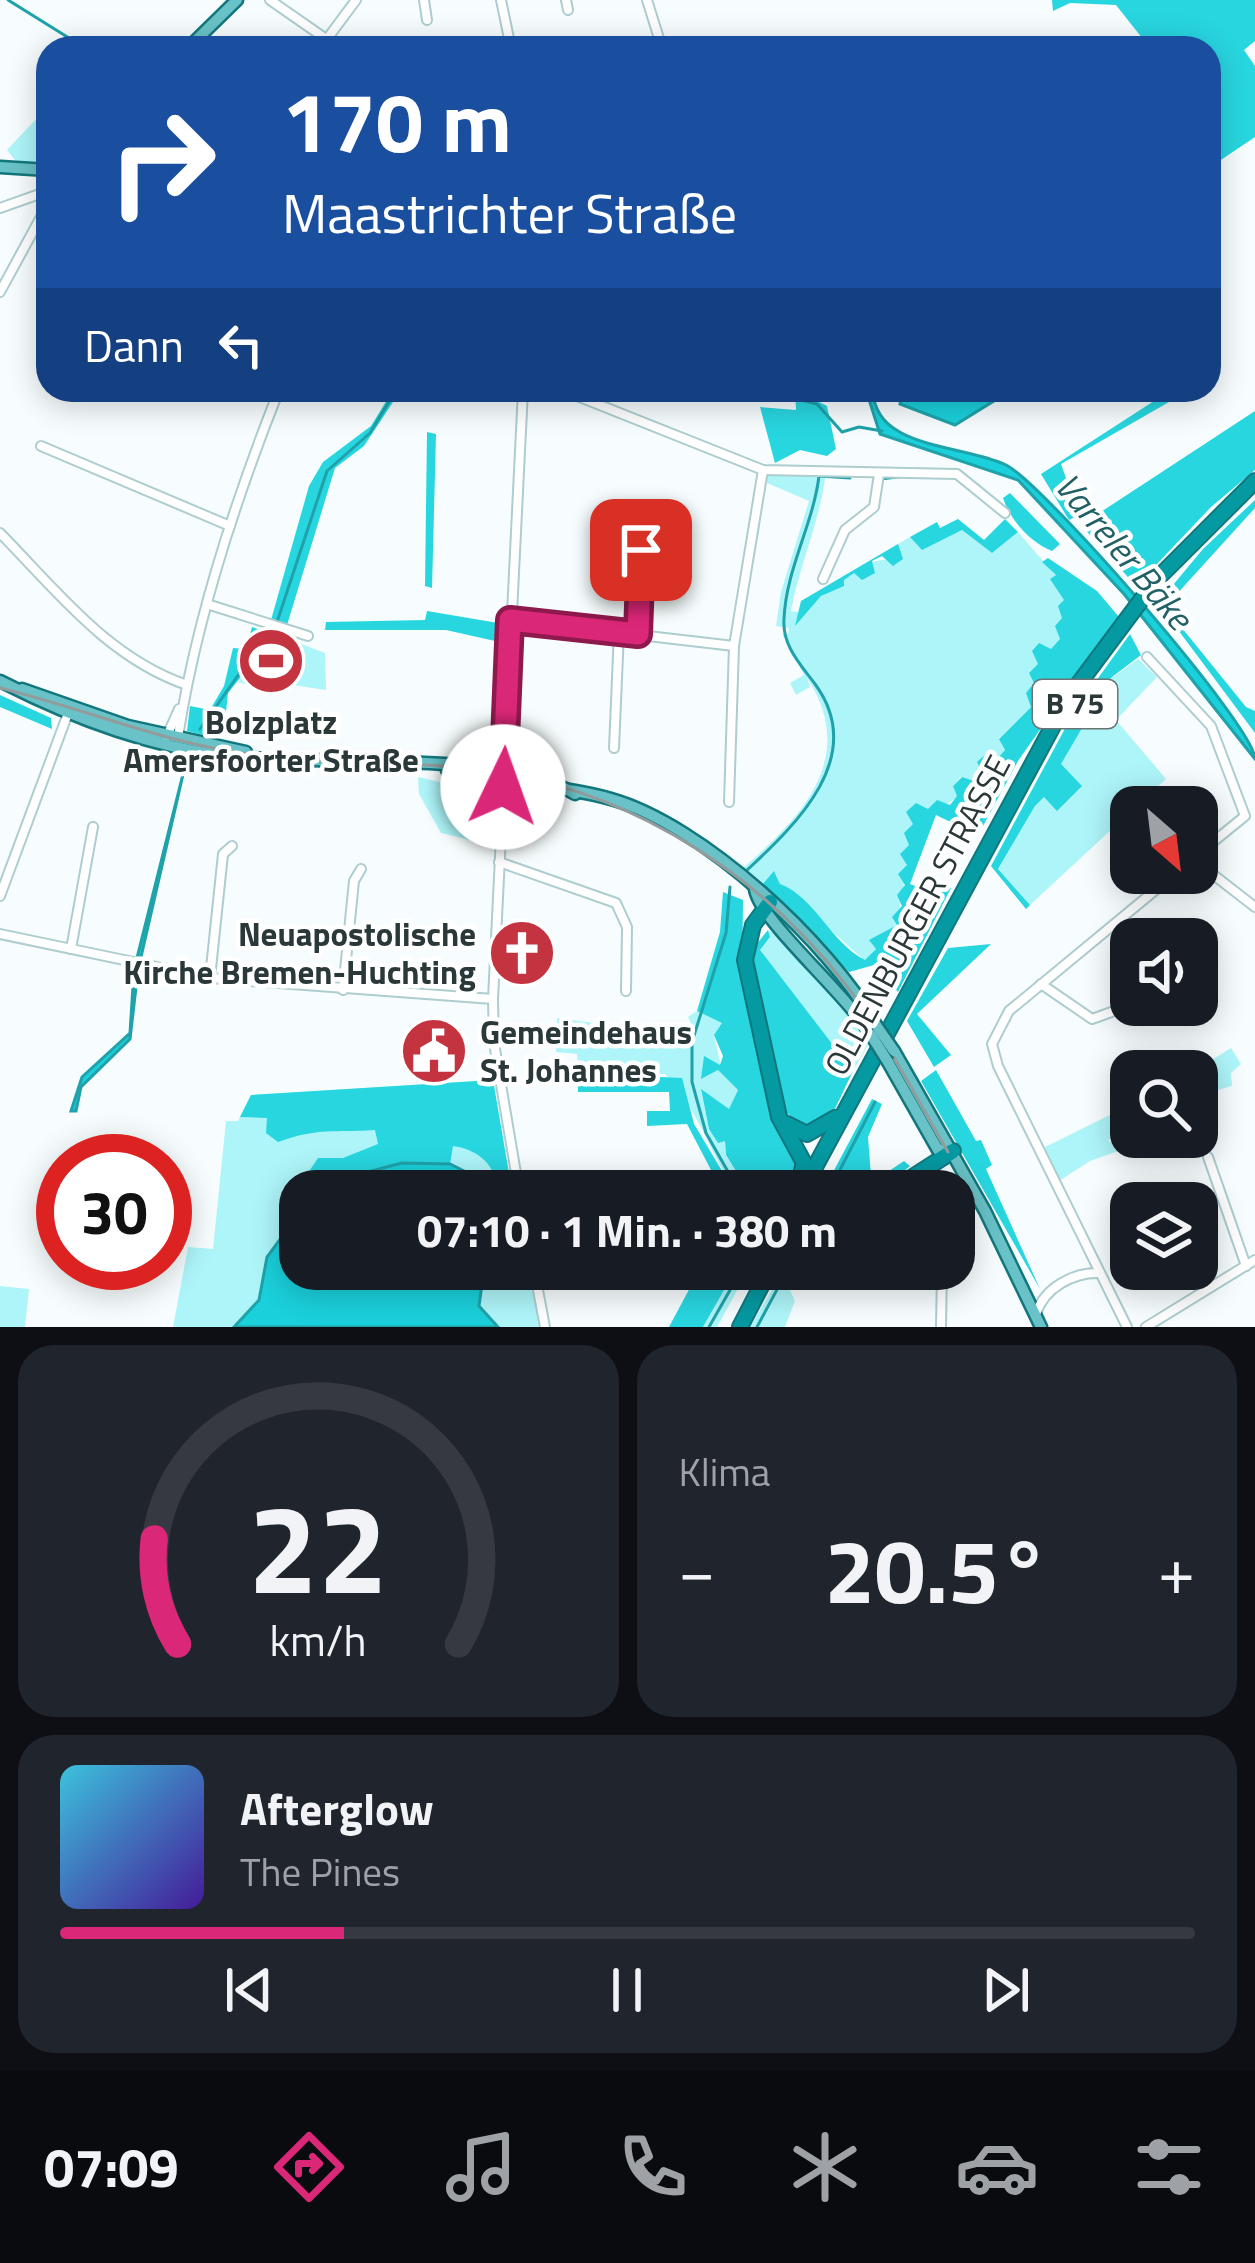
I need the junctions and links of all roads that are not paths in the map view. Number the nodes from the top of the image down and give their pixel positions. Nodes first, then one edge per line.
1 (237, 0) edge
2 (270, 0) edge
3 (356, 0) edge
4 (424, 0) edge
5 (501, 0) edge
6 (647, 0) edge
7 (427, 20) dead end
8 (200, 36) edge
9 (322, 36) edge
10 (328, 36) edge
11 (508, 36) edge
12 (658, 36) edge
13 (0, 167) edge
14 (36, 169) edge
15 (36, 195) edge
16 (0, 208) edge
17 (36, 226) edge
18 (0, 292) edge
19 (274, 402) edge
20 (522, 402) edge
21 (592, 402) edge
22 (41, 446) dead end
23 (763, 470) junction
24 (879, 474) junction
25 (1255, 481) edge
26 (1255, 492) edge
27 (1005, 513) dead end
28 (645, 519) dead end
29 (230, 526) junction
30 (0, 533) edge
31 (823, 580) dead end
32 (1149, 596) junction
33 (210, 605) junction
34 (510, 620) junction
35 (1130, 620) junction
36 (620, 632) junction
37 (638, 634) junction
38 (308, 636) dead end
39 (734, 646) junction
40 (1147, 657) dead end
41 (4, 683) edge
42 (187, 685) junction
43 (69, 711) junction
44 (171, 740) junction
45 (614, 748) dead end
46 (504, 776) junction
47 (729, 802) dead end
48 (93, 827) dead end
49 (1218, 841) edge
50 (232, 846) dead end
51 (500, 862) junction
52 (361, 869) dead end
53 (1218, 876) edge
54 (1150, 894) edge
55 (0, 896) edge
56 (766, 907) junction
57 (1255, 907) edge
58 (0, 934) edge
59 (71, 949) junction
60 (210, 978) junction
61 (1040, 984) junction
62 (343, 990) junction
63 (626, 991) dead end
64 (493, 1000) junction
65 (1110, 1013) edge
66 (842, 1114) junction
67 (779, 1117) junction
68 (952, 1151) junction
69 (1208, 1158) edge
70 (515, 1170) edge
71 (802, 1170) edge
72 (811, 1170) edge
73 (823, 1170) edge
74 (923, 1170) edge
75 (1251, 1263) edge
76 (1100, 1273) junction
77 (538, 1290) edge
78 (756, 1290) edge
79 (759, 1290) edge
80 (942, 1290) edge
81 (1036, 1314) junction
82 (545, 1327) edge
83 (730, 1327) edge
84 (740, 1327) edge
85 (941, 1327) edge
86 (1042, 1327) edge
87 (1127, 1327) edge
88 (1146, 1327) edge

1 - 8 main road
2 - 9 street
3 - 10 street
4 - 7 street
5 - 11 street
6 - 12 street
13 - 14 main road
15 - 16 street
17 - 18 street
19 - 29 street
20 - 34 street
21 - 23 street
22 - 29 street
23 - 24 street
23 - 39 street
24 - 27 street
24 - 31 street
25 - 32 highway, B 75
26 - 32 highway, B 75
28 - 37 street
29 - 33 street
30 - 42 street
32 - 35 highway, B 75
33 - 38 street
33 - 42 street
34 - 36 street
34 - 46 street
35 - 66 highway, OLDENBURGER STRASSE / B 75
35 - 73 highway, OLDENBURGER STRASSE / B 75
36 - 37 street
36 - 45 street
37 - 39 street
39 - 47 street
40 - 49 street
41 - 43 main road
42 - 44 street
43 - 44 main road
43 - 55 street
44 - 46 main road
46 - 51 street
46 - 56 main road
48 - 59 street
50 - 60 street
51 - 63 street
51 - 64 street
52 - 62 street
53 - 57 street
54 - 61 street
56 - 67 highway
56 - 68 main road, bridge
58 - 59 street
59 - 60 street
60 - 62 street
61 - 65 street
61 - 76 street
62 - 64 street
64 - 70 street
66 - 67 highway
66 - 72 highway, OLDENBURGER STRASSE / B 75
67 - 71 highway
68 - 74 highway
68 - 81 main road
69 - 75 street
75 - 88 street
76 - 81 street
76 - 87 street
77 - 82 street
78 - 83 highway
79 - 84 highway
80 - 85 street
81 - 86 main road

